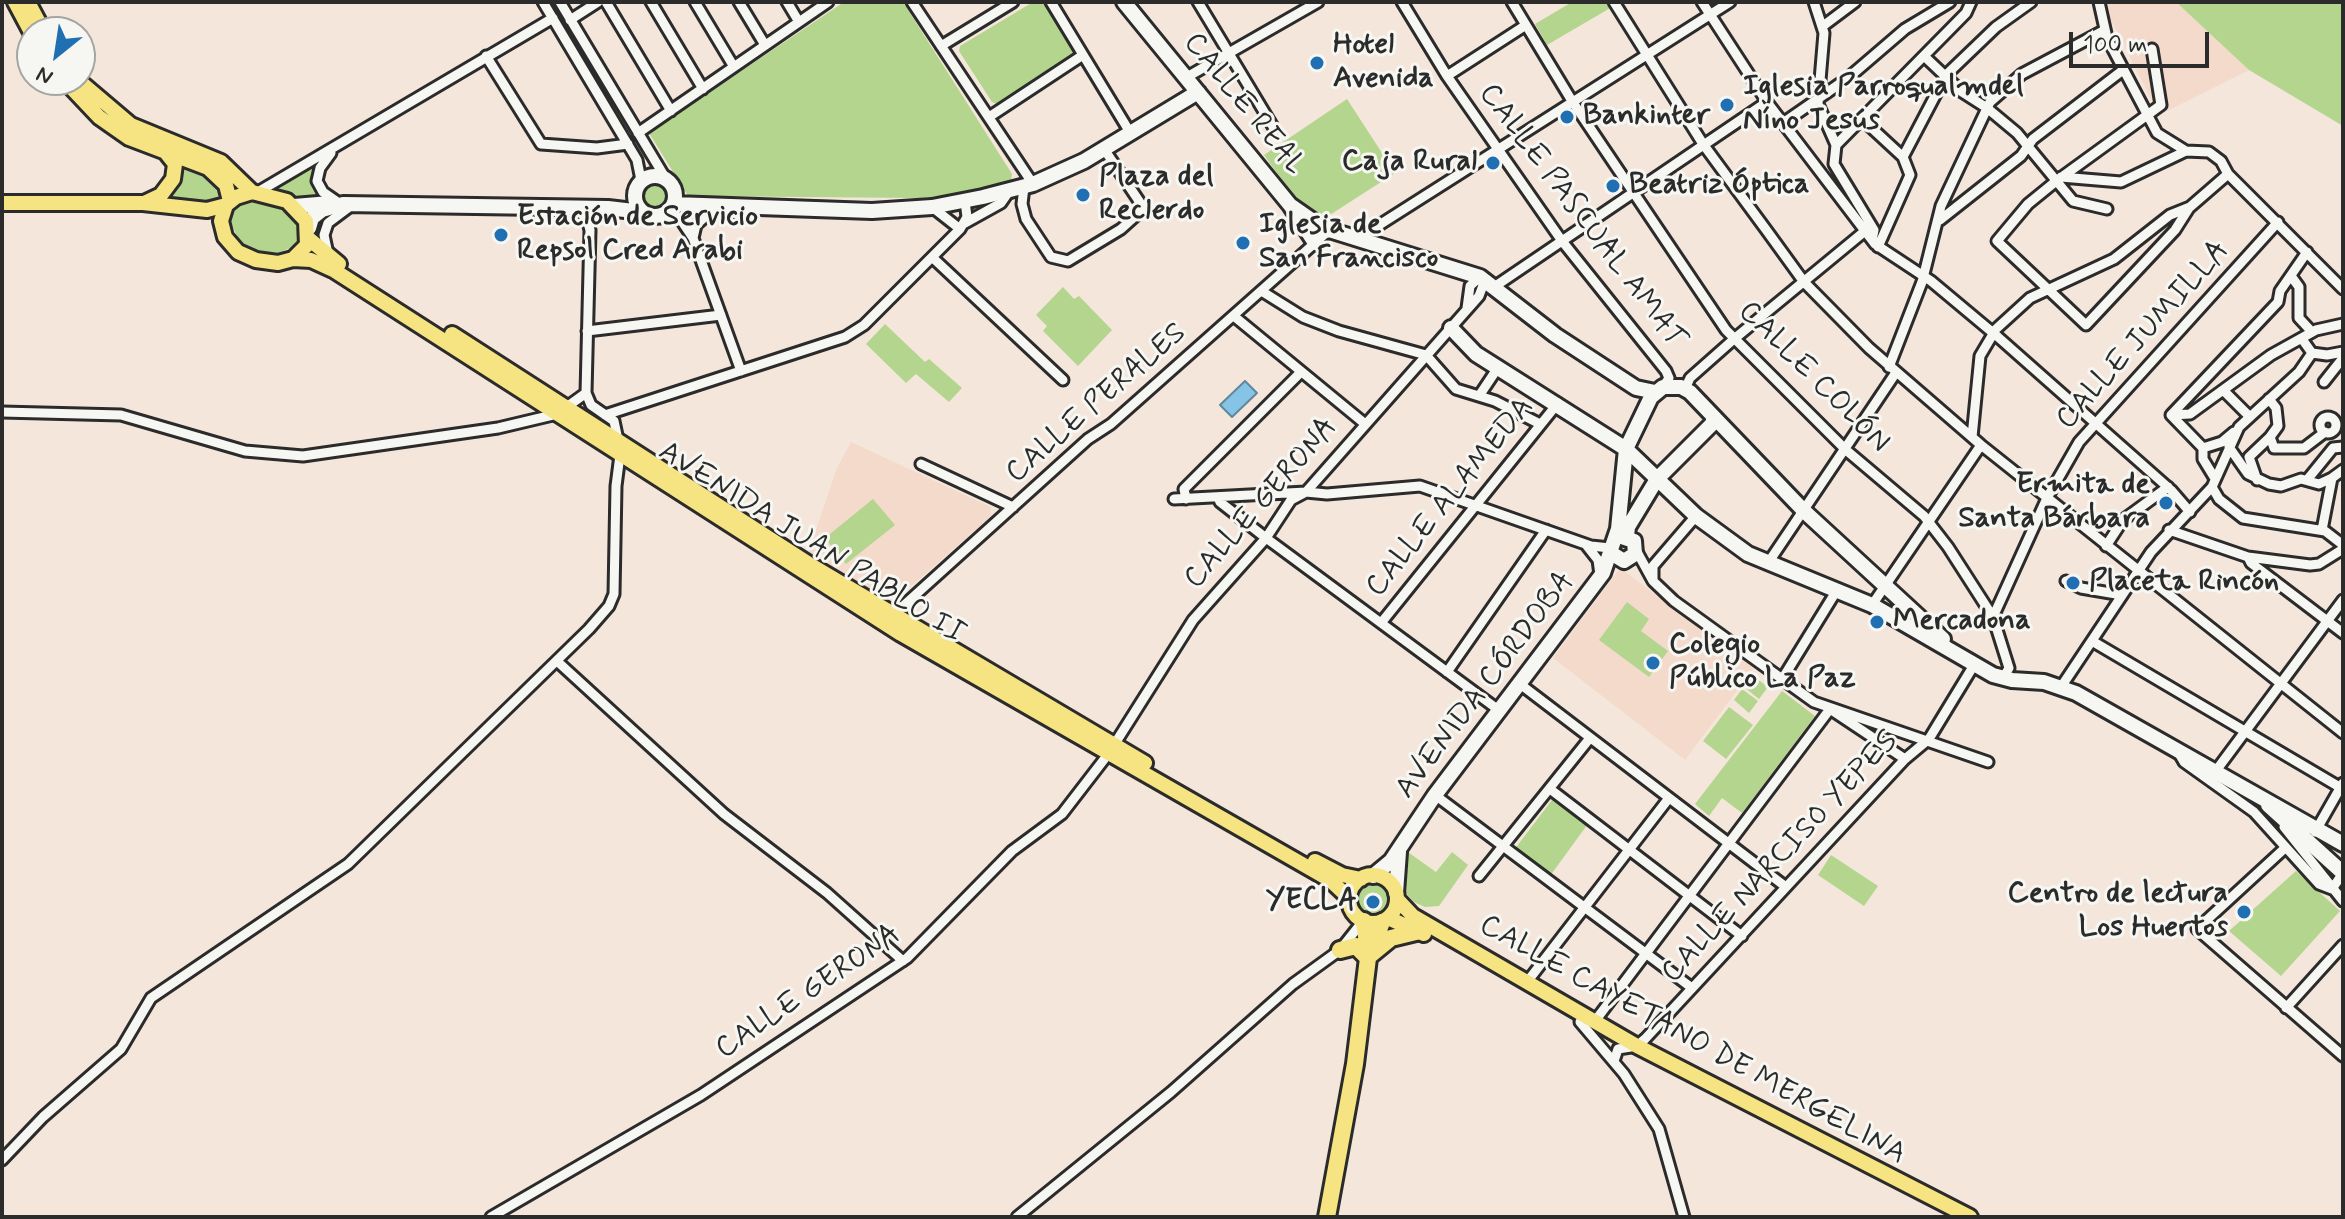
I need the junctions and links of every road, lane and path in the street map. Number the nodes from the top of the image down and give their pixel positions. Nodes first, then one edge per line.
1 (543, 2) edge
2 (560, 2) edge
3 (598, 2) edge
4 (606, 2) edge
5 (651, 2) edge
6 (695, 2) edge
7 (739, 2) edge
8 (787, 2) edge
9 (828, 2) edge
10 (912, 2) edge
11 (1013, 2) edge
12 (1051, 2) edge
13 (1124, 2) edge
14 (1198, 2) edge
15 (1318, 2) edge
16 (1402, 2) edge
17 (1512, 2) edge
18 (1614, 2) edge
19 (1702, 2) edge
20 (1730, 2) edge
21 (1814, 2) edge
22 (1855, 2) edge
23 (1950, 2) edge
24 (1971, 2) edge
25 (2006, 2) edge
26 (2031, 2) edge
27 (2099, 2) edge
28 (1304, 5) edge
29 (2014, 13) junction
30 (1710, 15) junction
31 (553, 18) junction
32 (570, 20) junction
33 (799, 22) junction
34 (1526, 25) junction
35 (1823, 26) junction
36 (2105, 30) junction
37 (765, 45) junction
38 (941, 46) junction
39 (2152, 49) dead end
40 (1229, 53) junction
41 (1646, 54) junction
42 (1083, 55) junction
43 (486, 56) junction
44 (1924, 56) junction
45 (734, 67) junction
46 (2123, 70) junction
47 (1447, 76) junction
48 (1187, 77) junction
49 (1945, 77) junction
50 (703, 89) junction
51 (1198, 92) junction
52 (96, 95) edge
53 (80, 96) edge
54 (1817, 99) junction
55 (1572, 101) junction
56 (1767, 102) junction
57 (1987, 108) junction
58 (671, 111) junction
59 (2150, 113) junction
60 (989, 117) junction
61 (1863, 120) junction
62 (1783, 123) junction
63 (1275, 130) dead end
64 (638, 133) junction
65 (1131, 134) junction
66 (628, 144) junction
67 (1703, 144) junction
68 (1836, 145) junction
69 (337, 147) junction
70 (2028, 148) junction
71 (1104, 149) junction
72 (1498, 149) junction
73 (2186, 151) junction
74 (167, 154) junction
75 (1903, 157) junction
76 (2228, 174) junction
77 (666, 179) junction
78 (2058, 180) junction
79 (638, 186) junction
80 (1023, 187) junction
81 (255, 192) junction
82 (1633, 194) junction
83 (965, 201) junction
84 (2, 203) edge
85 (143, 203) junction
86 (228, 203) junction
87 (343, 204) junction
88 (362, 204) junction
89 (1290, 205) junction
90 (294, 206) junction
91 (576, 207) junction
92 (761, 207) junction
93 (932, 207) junction
94 (2190, 207) junction
95 (608, 208) junction
96 (669, 209) junction
97 (2107, 209) dead end
98 (192, 210) junction
99 (635, 211) junction
100 (1940, 220) junction
101 (2278, 222) junction
102 (962, 226) junction
103 (222, 229) junction
104 (590, 230) junction
105 (1333, 231) junction
106 (1865, 231) junction
107 (309, 233) junction
108 (693, 238) junction
109 (1363, 240) junction
110 (1562, 241) junction
111 (1315, 243) junction
112 (1875, 244) junction
113 (2307, 252) junction
114 (329, 257) junction
115 (933, 258) junction
116 (293, 259) junction
117 (1922, 275) junction
118 (2291, 276) junction
119 (1486, 281) junction
120 (1804, 282) junction
121 (2343, 289) edge
122 (1263, 292) junction
123 (2047, 292) junction
124 (721, 315) junction
125 (1235, 317) junction
126 (2343, 324) edge
127 (1451, 328) junction
128 (587, 331) junction
129 (2312, 332) junction
130 (1993, 334) junction
131 (1734, 339) junction
132 (2302, 339) junction
133 (2343, 352) edge
134 (2312, 353) junction
135 (1426, 355) junction
136 (2343, 358) edge
137 (1499, 366) junction
138 (1892, 370) junction
139 (741, 371) junction
140 (1666, 371) junction
141 (1300, 373) junction
142 (1063, 380) dead end
143 (2324, 382) dead end
144 (1688, 383) junction
145 (1659, 390) junction
146 (2223, 390) junction
147 (586, 393) junction
148 (1479, 396) junction
149 (2269, 399) junction
150 (1558, 403) junction
151 (563, 411) junction
152 (2, 412) edge
153 (605, 415) junction
154 (2171, 415) junction
155 (1714, 417) junction
156 (2250, 417) junction
157 (2094, 422) junction
158 (2339, 422) edge
159 (1364, 423) junction
160 (1540, 424) junction
161 (2239, 427) junction
162 (1972, 437) junction
163 (2270, 437) junction
164 (1981, 445) junction
165 (2229, 447) junction
166 (2343, 447) edge
167 (619, 448) junction
168 (2203, 448) junction
169 (1626, 449) junction
170 (1846, 450) junction
171 (921, 464) dead end
172 (2343, 470) edge
173 (2332, 478) junction
174 (1657, 479) junction
175 (2257, 480) junction
176 (2307, 480) junction
177 (2213, 482) junction
178 (2168, 487) junction
179 (1306, 492) junction
180 (1218, 497) junction
181 (2047, 498) junction
182 (1174, 499) dead end
183 (1186, 499) junction
184 (1476, 505) junction
185 (1013, 507) junction
186 (1804, 511) junction
187 (2190, 512) junction
188 (1696, 516) junction
189 (1929, 521) junction
190 (2343, 529) edge
191 (1546, 530) junction
192 (2169, 530) junction
193 (2324, 530) junction
194 (1266, 538) junction
195 (1577, 541) junction
196 (2106, 546) junction
197 (2343, 547) edge
198 (1624, 550) junction
199 (1659, 556) junction
200 (2248, 557) junction
201 (1768, 563) junction
202 (2138, 571) junction
203 (1601, 576) junction
204 (1653, 581) junction
205 (2066, 581) dead end
206 (1885, 586) junction
207 (1837, 590) junction
208 (2122, 595) junction
209 (2343, 600) edge
210 (1872, 605) junction
211 (892, 616) junction
212 (1993, 617) junction
213 (2327, 621) junction
214 (1381, 623) junction
215 (2343, 633) edge
216 (2092, 641) junction
217 (1961, 656) junction
218 (2007, 659) junction
219 (558, 662) junction
220 (1974, 665) junction
221 (1447, 672) junction
222 (2003, 678) junction
223 (1781, 681) junction
224 (2031, 681) junction
225 (2280, 683) junction
226 (1520, 684) junction
227 (2061, 687) junction
228 (1830, 709) junction
229 (1500, 711) junction
230 (2243, 733) junction
231 (2343, 733) edge
232 (1590, 738) junction
233 (1929, 739) junction
234 (1112, 749) junction
235 (2176, 749) junction
236 (1905, 759) junction
237 (1988, 762) dead end
238 (2215, 772) junction
239 (2342, 786) edge
240 (1550, 789) junction
241 (1435, 795) junction
242 (1669, 798) junction
243 (2264, 798) junction
244 (2279, 817) junction
245 (2316, 829) junction
246 (2305, 841) junction
247 (2338, 842) edge
248 (1728, 843) junction
249 (1504, 846) junction
250 (1400, 848) junction
251 (1631, 848) junction
252 (2285, 848) junction
253 (1310, 864) junction
254 (2343, 873) edge
255 (1479, 876) dead end
256 (1367, 877) junction
257 (1786, 887) junction
258 (2332, 889) junction
259 (1689, 892) junction
260 (1396, 896) junction
261 (1349, 898) junction
262 (2343, 901) edge
263 (1586, 906) junction
264 (1360, 919) junction
265 (1385, 920) junction
266 (1420, 931) junction
267 (1742, 936) junction
268 (2343, 945) edge
269 (1340, 950) junction
270 (1645, 951) junction
271 (1368, 958) junction
272 (903, 961) junction
273 (1527, 982) junction
274 (1692, 988) junction
275 (2286, 1008) junction
276 (1587, 1021) junction
277 (1631, 1046) junction
278 (2343, 1056) edge
279 (1614, 1061) junction
280 (2, 1160) edge
281 (491, 1217) edge
282 (1017, 1217) edge
283 (1327, 1217) edge
284 (1684, 1217) edge
285 (1951, 1217) edge
286 (1970, 1217) edge

1 - 31 street
2 - 32 street
3 - 32 street
4 - 58 street
5 - 50 street
6 - 45 street
7 - 37 street
8 - 33 street
9 - 33 street
10 - 38 street
11 - 38 street
12 - 42 street
13 - 48 main road, CALLE REAL
14 - 40 street
15 - 28 street
16 - 47 street, CALLE PASCUAL AMAT
17 - 34 street, CALLE COLÓN
18 - 41 street
19 - 30 street
20 - 30 street
21 - 35 street
22 - 35 street
23 - 54 street
24 - 44 street
25 - 29 street
26 - 29 street
27 - 36 street
28 - 40 street
29 - 49 street
30 - 41 street
30 - 56 street
31 - 43 street
31 - 66 street
32 - 64 street
33 - 37 street
34 - 47 street
34 - 55 street, CALLE COLÓN
35 - 54 street
36 - 46 street
36 - 57 street
37 - 45 street
38 - 60 street
39 - 59 street
40 - 48 street
40 - 63 street
41 - 55 street
41 - 67 street
42 - 60 street
42 - 65 street
43 - 66 street
43 - 69 street
44 - 49 street
44 - 61 street
45 - 50 street
46 - 59 street
46 - 70 street
47 - 72 street, CALLE PASCUAL AMAT
48 - 51 main road, CALLE REAL
49 - 57 street
49 - 75 street
50 - 58 street
51 - 65 main road
51 - 89 main road, CALLE REAL
52 - 81 main road
53 - 74 main road
54 - 62 street
54 - 68 street
55 - 72 street
55 - 82 street, CALLE COLÓN
56 - 62 street
56 - 67 street
57 - 70 street
57 - 100 street
58 - 64 street
59 - 73 street
59 - 78 street
60 - 80 street
61 - 68 street
61 - 75 street
62 - 106 street
64 - 77 street
65 - 71 main road
66 - 79 street
67 - 82 street
67 - 120 street
68 - 112 street
69 - 81 street
69 - 87 street
70 - 78 street
70 - 100 street
71 - 80 main road
71 - 80 street
72 - 109 street
72 - 110 street, CALLE PASCUAL AMAT
73 - 76 street
73 - 78 street
74 - 85 main road
74 - 86 main road
75 - 112 street
76 - 94 street
76 - 101 street
77 - 79 main road
77 - 96 main road
78 - 97 street
78 - 123 street
79 - 95 main road
79 - 99 main road
80 - 83 main road
80 - 102 street
81 - 86 main road
81 - 90 main road
82 - 110 street
82 - 131 street, CALLE COLÓN
83 - 93 main road
83 - 102 street
84 - 85 main road
85 - 98 main road
86 - 98 main road
86 - 103 main road
87 - 88 main road
87 - 90 main road
87 - 107 main road
88 - 91 main road
88 - 114 street
89 - 105 main road
89 - 111 main road
90 - 107 main road
91 - 95 main road
91 - 104 street
92 - 93 main road
92 - 96 main road
92 - 108 street
93 - 102 street
94 - 123 street
94 - 123 street
95 - 99 main road
96 - 99 main road
96 - 108 street
98 - 103 main road
99 - 104 street
100 - 117 street
101 - 113 street
101 - 157 street, CALLE JUMILLA
102 - 115 street
103 - 116 main road
104 - 128 street
105 - 109 main road
105 - 111 street, CALLE PERALES
106 - 112 street
106 - 120 street
107 - 114 main road, AVENIDA JUAN PABLO II
107 - 116 main road
108 - 124 street
109 - 119 main road
110 - 119 street
110 - 140 street, CALLE PASCUAL AMAT
111 - 122 street, CALLE PERALES
112 - 117 street
113 - 118 street
113 - 121 street
114 - 151 main road, AVENIDA JUAN PABLO II
115 - 139 street
115 - 142 street
116 - 151 main road, AVENIDA JUAN PABLO II
117 - 130 street
117 - 138 street
118 - 129 street
118 - 154 street
119 - 127 street, CALLE GERONA
119 - 145 main road
120 - 131 street
120 - 138 street
122 - 125 street, CALLE PERALES
122 - 135 street
123 - 130 street
124 - 128 street
124 - 139 street
125 - 141 street
125 - 185 street, CALLE PERALES
126 - 129 street
127 - 135 street, CALLE GERONA
127 - 137 main road
128 - 147 street
129 - 132 street
130 - 157 street
130 - 162 street
131 - 144 street
131 - 170 street, CALLE COLÓN
132 - 134 street
132 - 146 street
133 - 134 street
134 - 149 street
135 - 148 street
135 - 159 street, CALLE GERONA
136 - 143 street
137 - 148 street
137 - 150 main road
138 - 162 street
138 - 170 street
139 - 153 street
140 - 144 street
140 - 145 street, CALLE PASCUAL AMAT
141 - 159 street
141 - 183 street
144 - 145 main road
144 - 155 main road
145 - 169 main road
146 - 154 street
146 - 156 street
147 - 151 street
147 - 153 street
148 - 160 street
149 - 156 street
149 - 163 street
150 - 160 street, CALLE ALAMEDA
150 - 169 main road
151 - 152 street
151 - 167 main road, AVENIDA JUAN PABLO II
153 - 167 street
154 - 168 street
155 - 174 main road
155 - 186 main road
156 - 161 street
157 - 178 street
157 - 181 street, CALLE JUMILLA
158 - 163 street
159 - 179 street, CALLE GERONA
160 - 184 street, CALLE ALAMEDA
161 - 165 street
161 - 168 street
162 - 164 street
163 - 175 street
164 - 181 street
164 - 189 street
165 - 175 street
165 - 177 street
166 - 176 street
167 - 211 main road, AVENIDA JUAN PABLO II
167 - 219 street
167 - 234 main road, AVENIDA JUAN PABLO II
168 - 177 street
169 - 174 main road
169 - 198 main road
170 - 186 street
170 - 189 street, CALLE COLÓN
171 - 185 street
172 - 173 street
173 - 176 street
173 - 193 street
174 - 188 main road
174 - 198 main road
175 - 176 street
177 - 187 street
177 - 193 street
178 - 187 street
178 - 196 street
179 - 180 street
179 - 184 street
179 - 194 street, CALLE GERONA
180 - 183 street
180 - 194 street
181 - 196 street
181 - 212 street, CALLE JUMILLA
182 - 183 street
184 - 191 street
184 - 214 street, CALLE ALAMEDA
185 - 211 street, CALLE PERALES
186 - 201 street
186 - 206 main road
187 - 192 street
188 - 199 street
188 - 201 main road
189 - 206 street
189 - 212 street, CALLE COLÓN
190 - 193 street
191 - 195 street
191 - 221 street
192 - 200 street
192 - 202 street
193 - 197 street
194 - 214 street
194 - 234 street, CALLE GERONA
195 - 198 street
195 - 203 street
196 - 202 street
197 - 200 street
198 - 199 street
198 - 203 main road, AVENIDA CÓRDOBA
198 - 204 street
199 - 204 street
200 - 213 street
201 - 207 main road
202 - 208 street
202 - 225 street
203 - 226 main road, AVENIDA CÓRDOBA
204 - 223 street
205 - 208 street
206 - 210 street
206 - 217 main road
207 - 210 main road
207 - 223 street
208 - 216 street
209 - 213 street
210 - 217 main road
211 - 234 main road, AVENIDA JUAN PABLO II
212 - 218 street, CALLE COLÓN
213 - 215 street
213 - 225 street
214 - 221 street
216 - 227 street
216 - 230 street
217 - 220 main road
218 - 222 street
218 - 224 street
219 - 272 street
219 - 280 street
220 - 222 main road
220 - 233 street, CALLE NARCISO YEPES
221 - 229 street
222 - 224 main road
223 - 228 street
224 - 227 main road
225 - 230 street
225 - 231 street
226 - 229 main road, AVENIDA CÓRDOBA
226 - 232 street
227 - 235 main road
228 - 233 street
228 - 236 street
228 - 248 street
229 - 241 main road, AVENIDA CÓRDOBA
230 - 238 street
230 - 239 street
232 - 240 street
232 - 242 street
233 - 236 street, CALLE NARCISO YEPES
233 - 237 street
234 - 253 main road, AVENIDA JUAN PABLO II
234 - 272 street, CALLE GERONA
235 - 238 main road
235 - 252 street
236 - 257 street, CALLE NARCISO YEPES
238 - 243 main road
239 - 245 street
240 - 249 street
240 - 251 street
241 - 249 street
241 - 250 main road, AVENIDA CÓRDOBA
242 - 248 street
242 - 251 street
243 - 244 main road
243 - 245 main road
244 - 246 main road
244 - 258 street
245 - 246 street
245 - 247 main road
246 - 254 main road
247 - 254 main road
248 - 257 street
248 - 259 street
249 - 255 street
249 - 263 street
250 - 256 main road, AVENIDA CÓRDOBA
250 - 260 main road
251 - 259 street
251 - 263 street
252 - 258 street
252 - 275 street
253 - 256 main road
253 - 261 main road
254 - 258 street
256 - 260 main road
256 - 261 main road
257 - 267 street, CALLE NARCISO YEPES
258 - 262 street
259 - 267 street
259 - 270 street
260 - 265 main road
260 - 273 main road, CALLE CAYETANO DE MERGELINA
261 - 264 main road
263 - 270 street
263 - 273 street
264 - 265 main road
264 - 269 street
264 - 271 highway
265 - 266 main road, CALLE CAYETANO DE MERGELINA
265 - 271 highway
266 - 271 highway
266 - 276 main road, CALLE CAYETANO DE MERGELINA
267 - 274 street, CALLE NARCISO YEPES
268 - 275 street
269 - 271 highway
269 - 282 street
270 - 274 street
270 - 276 street
271 - 283 highway
272 - 281 street, CALLE GERONA
273 - 276 main road, CALLE CAYETANO DE MERGELINA
274 - 277 street, CALLE NARCISO YEPES
275 - 278 street
276 - 277 main road, CALLE CAYETANO DE MERGELINA
276 - 279 street
277 - 279 street, CALLE NARCISO YEPES
277 - 285 main road, CALLE CAYETANO DE MERGELINA
277 - 286 main road, CALLE CAYETANO DE MERGELINA
279 - 284 street

